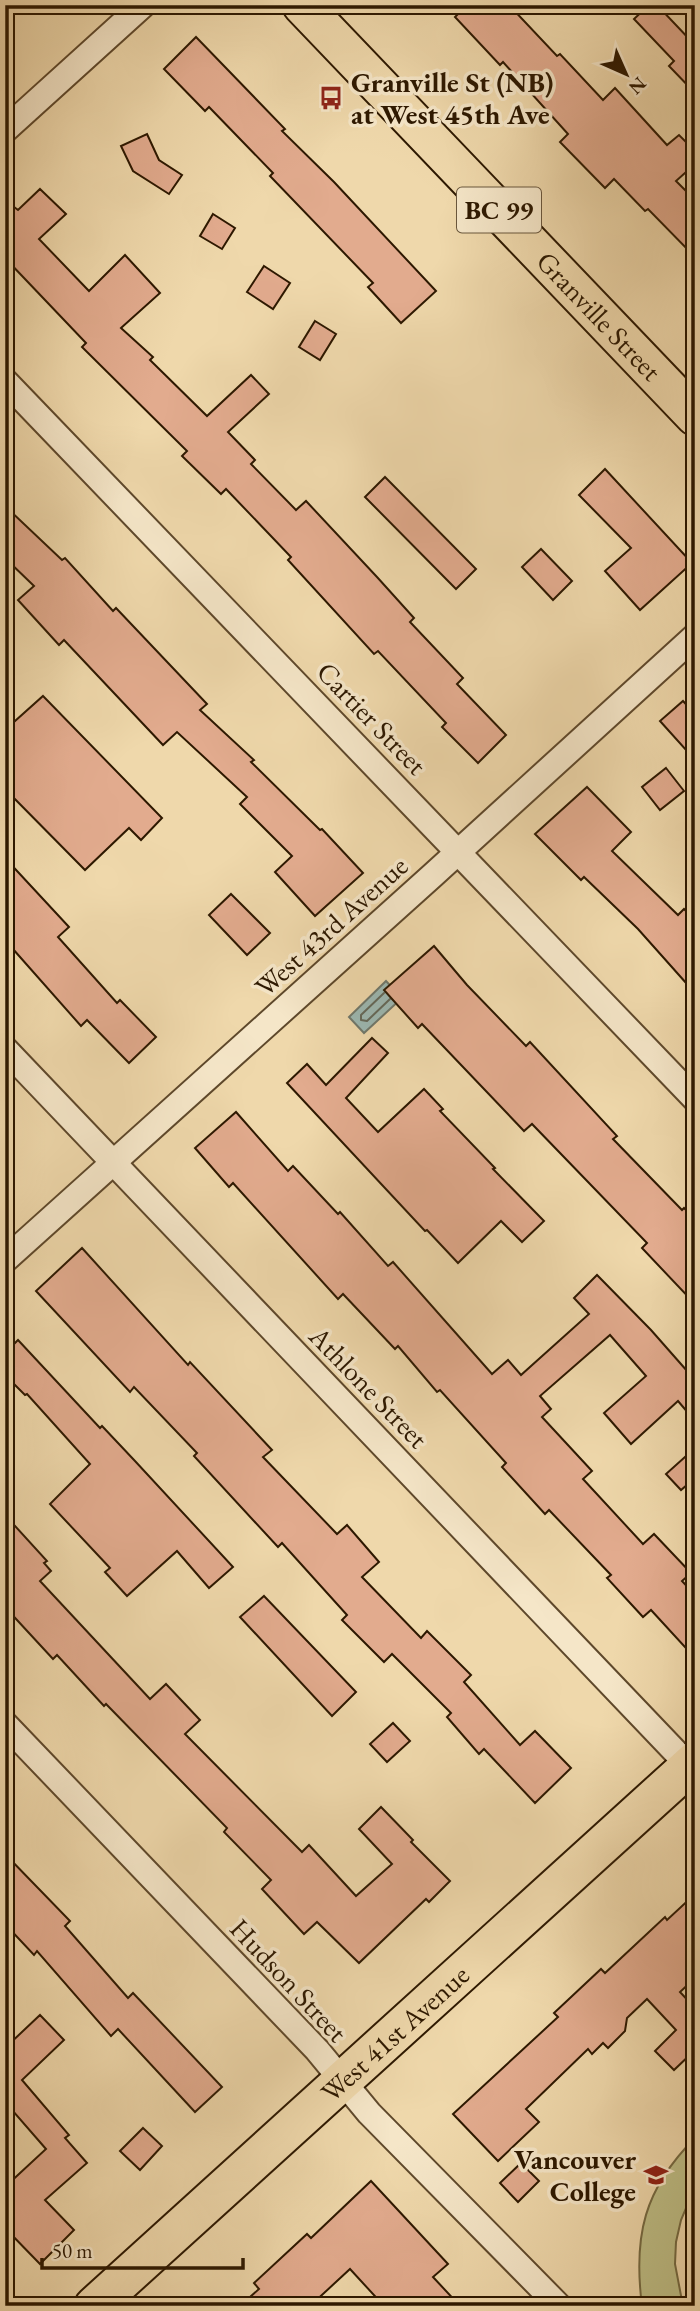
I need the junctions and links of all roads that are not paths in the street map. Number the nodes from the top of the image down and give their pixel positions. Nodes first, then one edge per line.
1 (143, 5) edge
2 (302, 5) edge
3 (5, 130) edge
4 (5, 381) edge
5 (695, 416) edge
6 (695, 636) edge
7 (459, 851) junction
8 (5, 1049) edge
9 (695, 1099) edge
10 (114, 1163) junction
11 (5, 1260) edge
12 (5, 1724) edge
13 (692, 1763) edge
14 (342, 2081) junction
15 (94, 2306) edge
16 (559, 2306) edge

1 - 3 street
2 - 5 main road, Granville Street / BC 99
4 - 7 street, Cartier Street
6 - 7 street, West 43rd Avenue
7 - 9 street, Cartier Street
7 - 10 street, West 43rd Avenue
8 - 10 street, Athlone Street
10 - 11 street, West 43rd Avenue
10 - 13 street, Athlone Street
12 - 14 street, Hudson Street
13 - 14 main road, West 41st Avenue
14 - 15 main road, West 41st Avenue
14 - 16 street, Hudson Street

